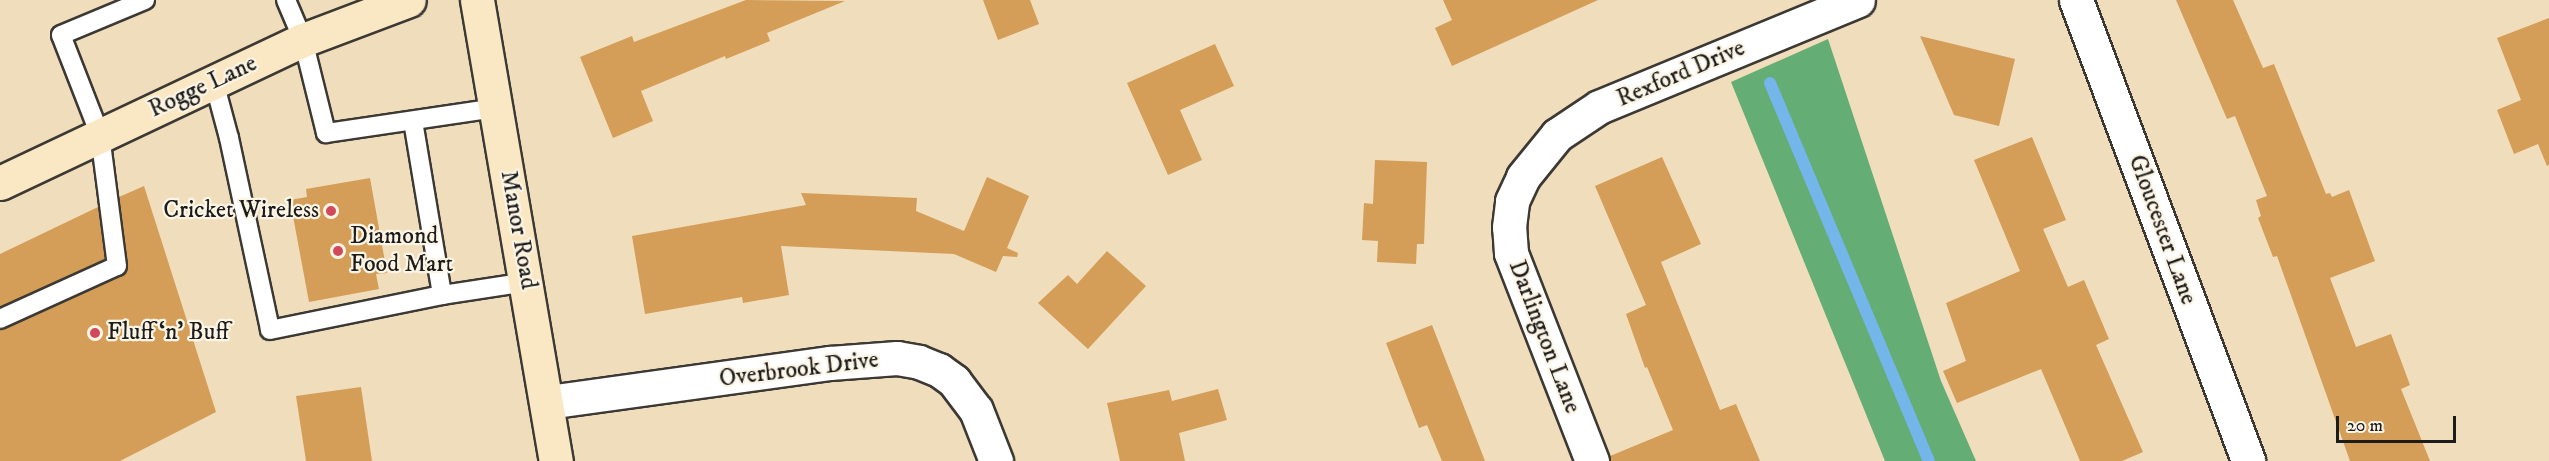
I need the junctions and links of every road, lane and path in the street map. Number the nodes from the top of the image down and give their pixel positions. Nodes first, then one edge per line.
1 (145, 0) edge
2 (286, 0) edge
3 (409, 0) edge
4 (477, 0) edge
5 (1858, 0) edge
6 (2076, 0) edge
7 (303, 40) junction
8 (214, 82) junction
9 (496, 108) junction
10 (413, 121) junction
11 (100, 135) junction
12 (1523, 177) joint
13 (0, 183) edge
14 (527, 282) junction
15 (442, 295) junction
16 (0, 319) edge
17 (548, 402) junction
18 (556, 461) edge
19 (996, 461) edge
20 (1592, 461) edge
21 (2248, 461) edge

1 - 11 lane
2 - 7 lane
3 - 7 main road, Rogge Lane
4 - 9 main road, Manor Road
5 - 12 street, Rexford Drive
6 - 21 street, Gloucester Lane
7 - 8 main road, Rogge Lane
7 - 10 lane
8 - 11 main road, Rogge Lane
8 - 15 lane
9 - 10 lane
9 - 14 main road, Manor Road
10 - 15 lane
11 - 13 main road, Rogge Lane
11 - 16 lane
12 - 20 street, Darlington Lane
14 - 15 lane
14 - 17 main road, Manor Road
17 - 18 main road, Manor Road
17 - 19 street, Overbrook Drive

